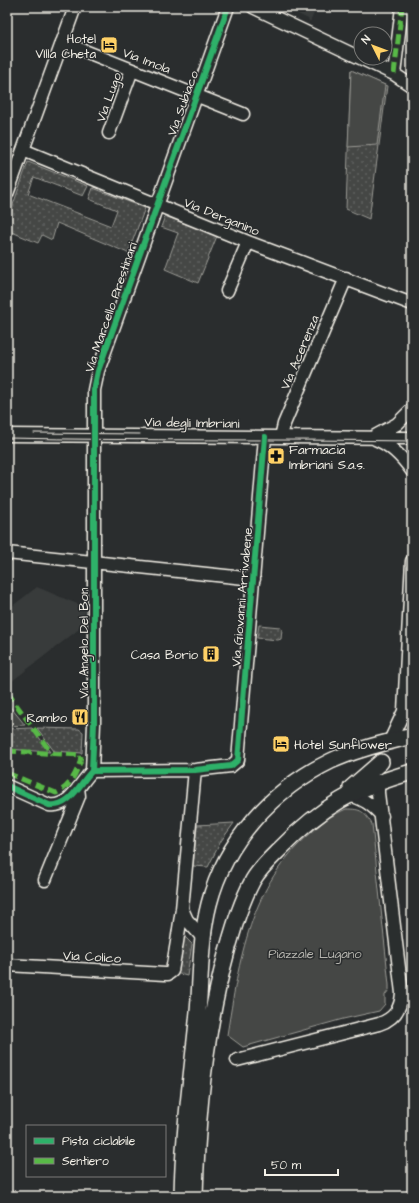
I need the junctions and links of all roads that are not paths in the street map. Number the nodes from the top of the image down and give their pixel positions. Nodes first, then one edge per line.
1 (75, 7) edge
2 (228, 7) edge
3 (253, 7) edge
4 (402, 7) edge
5 (62, 42) junction
6 (132, 70) junction
7 (405, 80) edge
8 (197, 94) junction
9 (243, 114) dead end
10 (109, 133) dead end
11 (23, 150) junction
12 (7, 194) edge
13 (157, 206) junction
14 (248, 242) junction
15 (346, 278) junction
16 (227, 292) dead end
17 (412, 304) edge
18 (412, 409) edge
19 (7, 430) edge
20 (13, 435) edge
21 (94, 435) junction
22 (265, 437) junction
23 (282, 437) junction
24 (366, 438) junction
25 (412, 438) edge
26 (412, 471) edge
27 (7, 553) edge
28 (95, 561) junction
29 (412, 561) edge
30 (254, 579) junction
31 (408, 715) edge
32 (412, 736) edge
33 (390, 741) junction
34 (381, 762) junction
35 (195, 770) junction
36 (92, 771) junction
37 (412, 772) edge
38 (378, 782) junction
39 (7, 786) edge
40 (78, 788) junction
41 (348, 795) junction
42 (56, 806) junction
43 (327, 808) junction
44 (382, 817) junction
45 (71, 819) junction
46 (45, 880) dead end
47 (182, 908) junction
48 (190, 925) junction
49 (203, 938) junction
50 (178, 942) junction
51 (7, 965) edge
52 (205, 1015) junction
53 (237, 1060) dead end
54 (182, 1196) edge
55 (195, 1196) edge

1 - 5 street
2 - 8 street, Via Subiaco
3 - 7 street
4 - 7 street
5 - 6 street, Via Imola
5 - 11 street
6 - 8 street, Via Imola
6 - 10 street, Via Lugo
8 - 9 street, Via Imola
8 - 13 street, Via Subiaco
11 - 12 street
11 - 13 street, Via Derganino
13 - 14 street, Via Derganino
13 - 21 street, Via Marcello Prestinari
14 - 15 street, Via Derganino
14 - 16 street
15 - 17 street, Via Derganino
15 - 23 street, Via Acerenza
18 - 24 street, Via degli Imbriani
19 - 20 street, Via degli Imbriani
20 - 21 street, Via degli Imbriani
21 - 22 street, Via degli Imbriani
21 - 28 street, Via Marcello Prestinari
22 - 23 street, Via degli Imbriani
22 - 30 street, Via Giovanni Arrivabene
23 - 24 street, Via degli Imbriani
24 - 25 street, Via degli Imbriani
24 - 26 street, Via degli Imbriani
27 - 28 street
28 - 30 street
28 - 36 street, Via Angelo Del Bon
29 - 31 street
30 - 35 street, Via Giovanni Arrivabene
31 - 33 street
32 - 33 main road
33 - 34 main road
33 - 49 main road
34 - 38 main road
34 - 43 main road
35 - 36 street
35 - 47 street
36 - 40 street
37 - 38 main road
38 - 41 main road
38 - 44 street
39 - 42 street
40 - 42 street
40 - 45 street
41 - 43 main road
41 - 44 street
42 - 45 street
43 - 52 main road
44 - 53 street
45 - 46 street
47 - 48 street
47 - 50 street
48 - 49 street
48 - 50 street
49 - 52 main road
50 - 51 street, Via Colico
52 - 54 main road
52 - 55 main road

